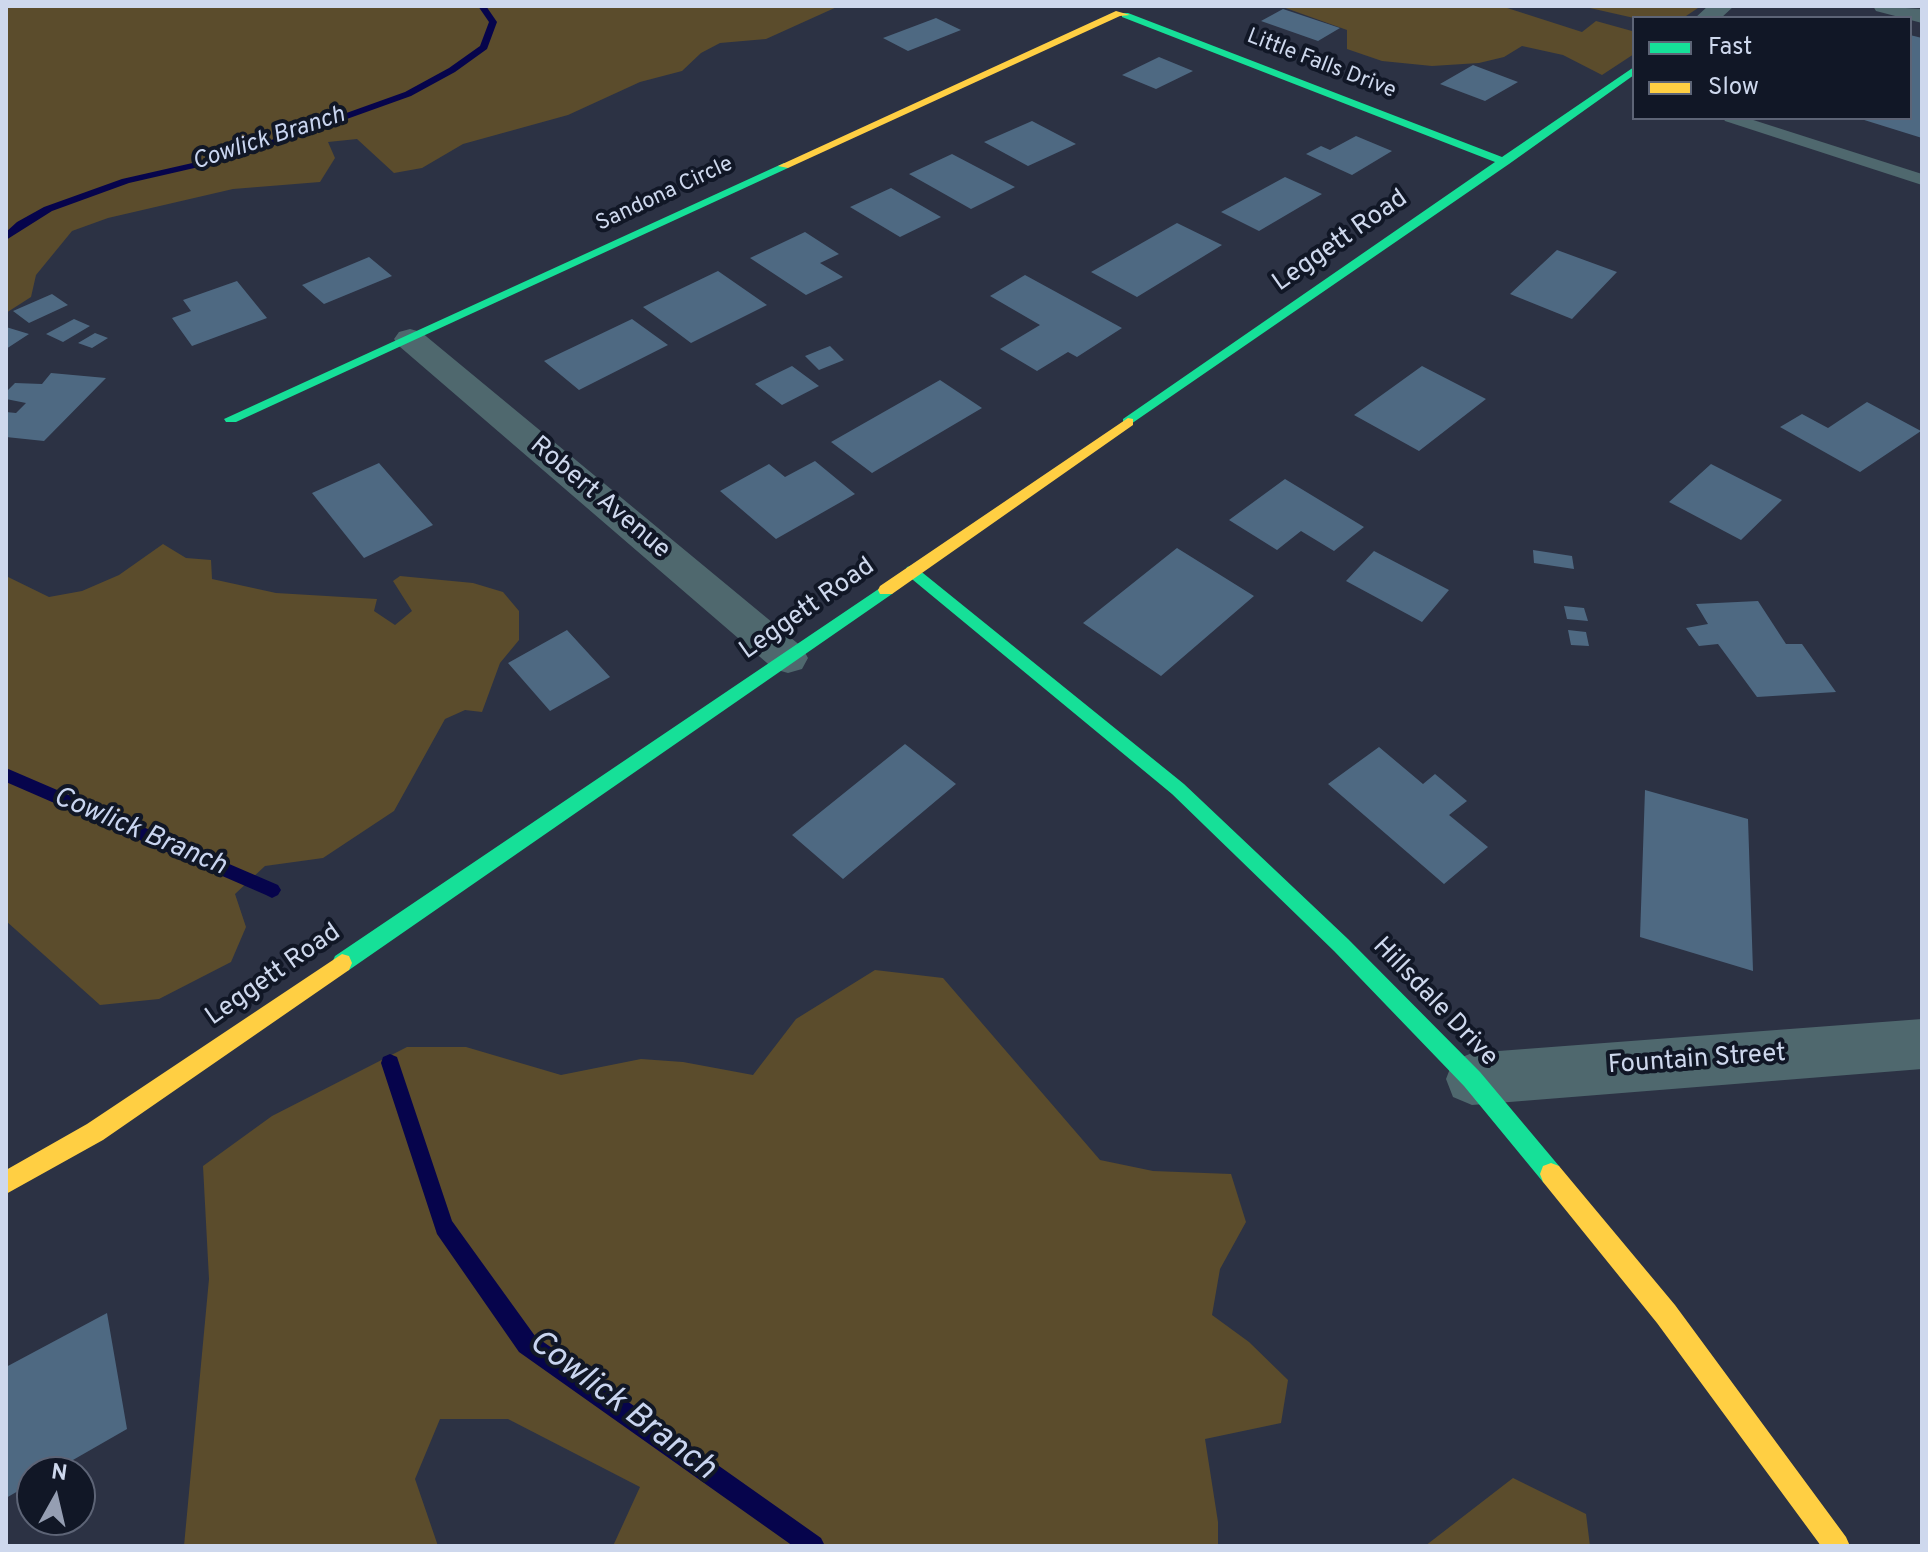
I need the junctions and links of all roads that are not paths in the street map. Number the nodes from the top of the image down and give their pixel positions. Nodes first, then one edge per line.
1 (1884, 6) edge
2 (1119, 13) joint
3 (1922, 16) edge
4 (1629, 79) edge
5 (1737, 120) edge
6 (1505, 162) junction
7 (1922, 180) edge
8 (410, 339) junction
9 (231, 419) dead end
10 (913, 571) junction
11 (788, 658) junction
12 (1922, 1044) edge
13 (1472, 1079) junction
14 (6, 1183) edge
15 (1837, 1546) edge

1 - 3 street
2 - 6 street, Little Falls Drive
2 - 8 street, Sandona Circle
4 - 6 street, Leggett Road
5 - 7 lane
6 - 10 street, Leggett Road
8 - 9 street, Sandona Circle
8 - 11 street, Robert Avenue
10 - 11 street, Leggett Road
10 - 13 street, Hillsdale Drive
11 - 14 street, Leggett Road
12 - 13 street, Fountain Street
13 - 15 street, Hillsdale Drive

